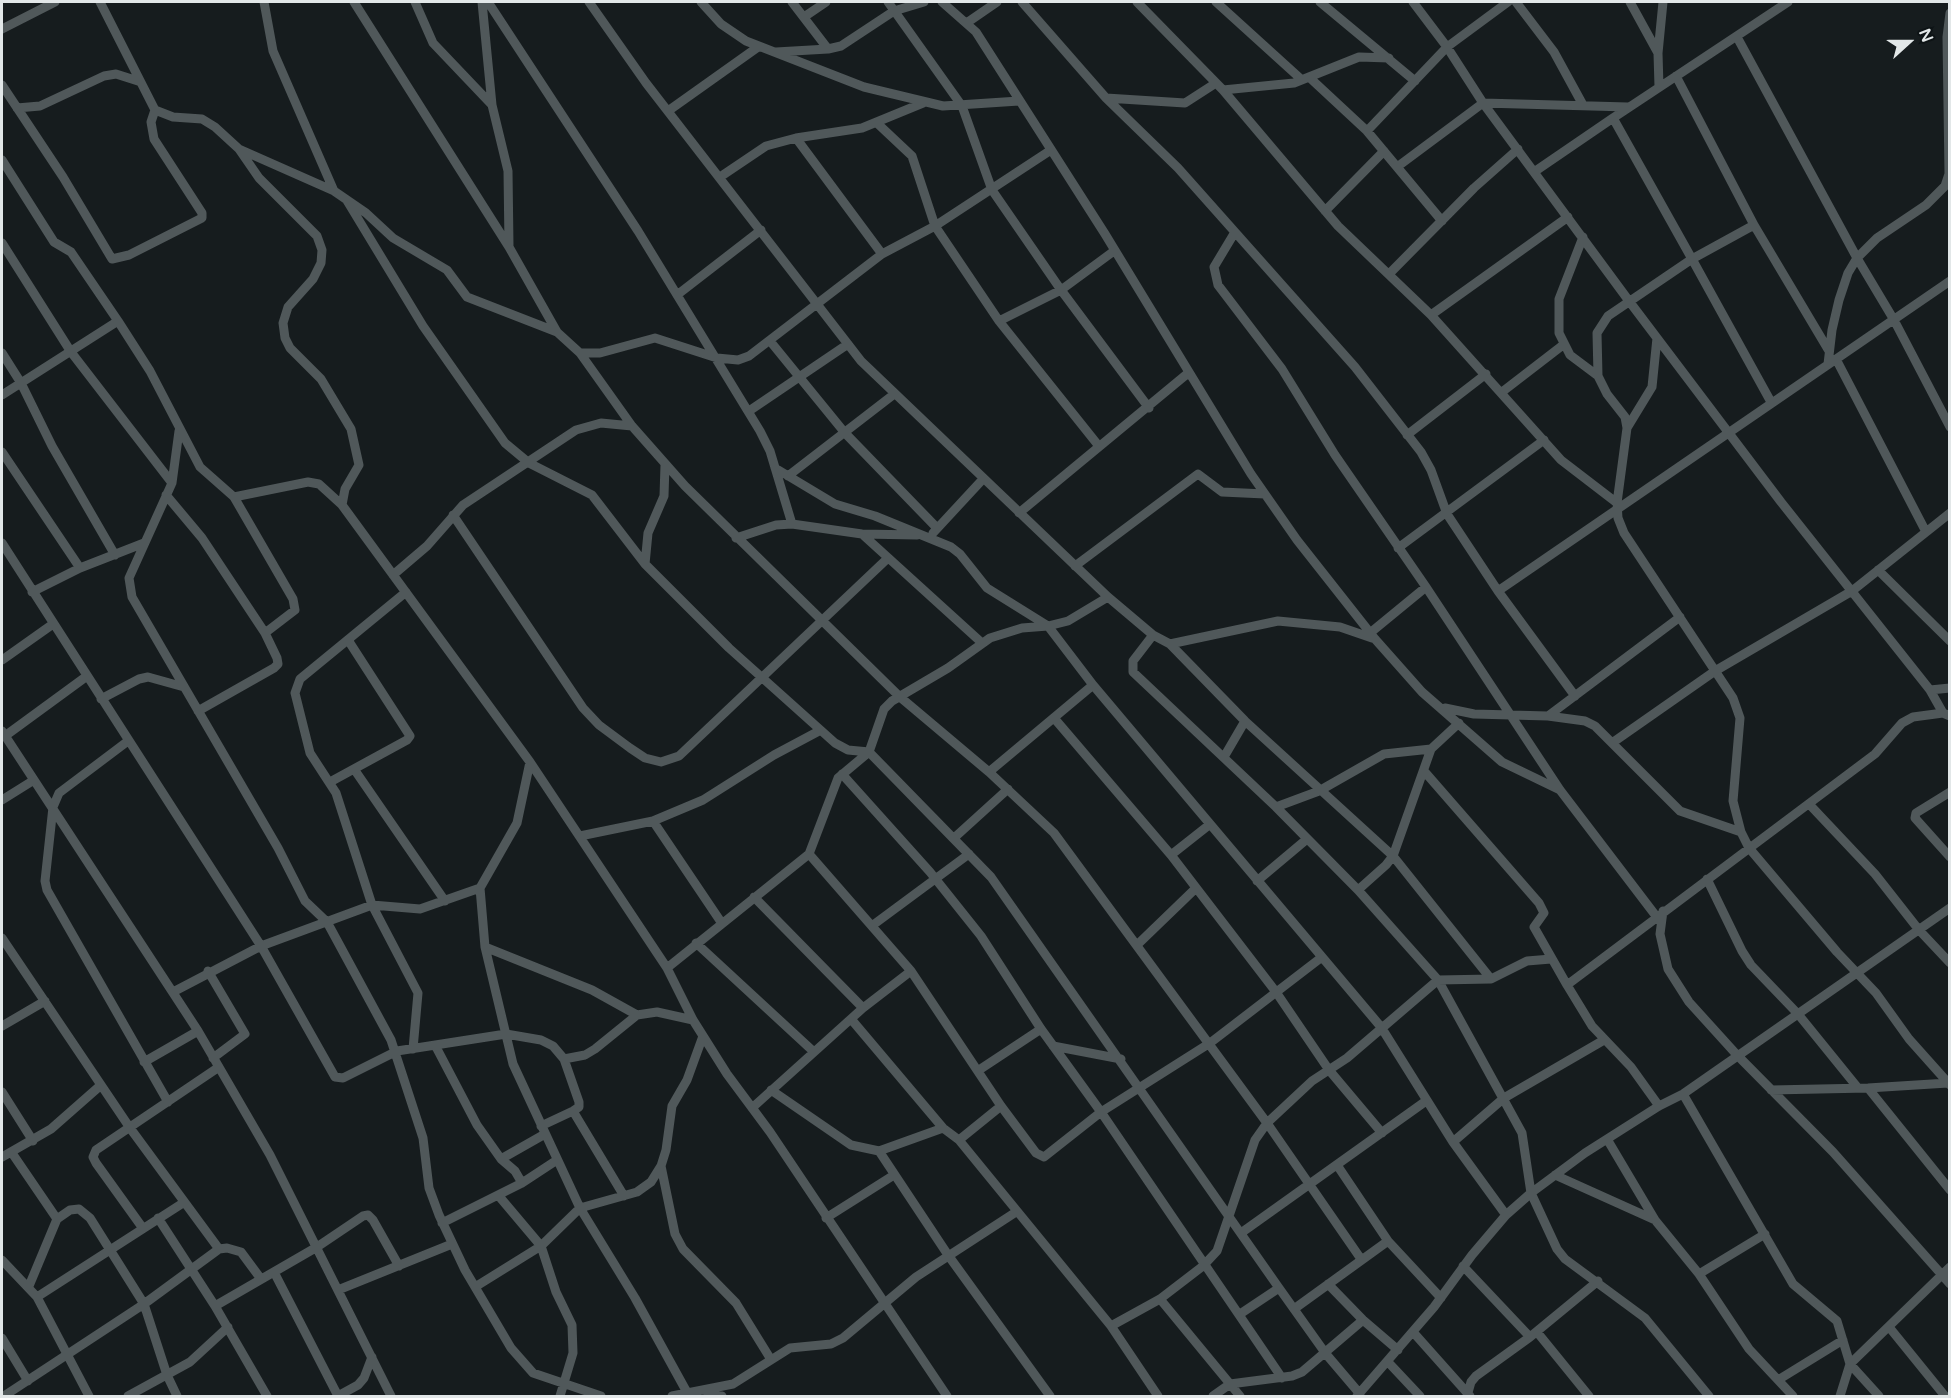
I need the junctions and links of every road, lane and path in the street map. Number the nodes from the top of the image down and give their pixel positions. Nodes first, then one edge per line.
1 (55, 2) edge
2 (100, 2) edge
3 (264, 2) edge
4 (354, 2) edge
5 (415, 2) edge
6 (482, 2) edge
7 (489, 2) edge
8 (589, 2) edge
9 (701, 2) edge
10 (792, 2) edge
11 (826, 2) edge
12 (888, 2) edge
13 (924, 2) edge
14 (942, 2) edge
15 (997, 2) edge
16 (1022, 2) edge
17 (1137, 2) edge
18 (1216, 2) edge
19 (1320, 2) edge
20 (1413, 2) edge
21 (1508, 2) edge
22 (1516, 2) edge
23 (1630, 2) edge
24 (1663, 2) edge
25 (1669, 2) edge
26 (1788, 2) edge
27 (894, 11) junction
28 (1950, 13) edge
29 (1662, 15) junction
30 (804, 17) junction
31 (968, 22) junction
32 (6, 24) edge
33 (2, 29) edge
34 (1737, 37) junction
35 (758, 46) junction
36 (1447, 47) junction
37 (828, 49) junction
38 (771, 52) junction
39 (1658, 53) junction
40 (1389, 58) junction
41 (1676, 76) junction
42 (1306, 79) junction
43 (138, 81) junction
44 (1416, 81) junction
45 (2, 85) edge
46 (1219, 87) junction
47 (1659, 87) junction
48 (1106, 98) junction
49 (1019, 101) junction
50 (923, 103) junction
51 (1483, 103) junction
52 (492, 105) junction
53 (1583, 105) junction
54 (962, 106) junction
55 (1628, 107) junction
56 (17, 108) junction
57 (155, 110) junction
58 (668, 111) junction
59 (1613, 118) junction
60 (878, 124) junction
61 (1367, 131) junction
62 (1949, 136) edge
63 (796, 138) junction
64 (239, 149) junction
65 (1518, 149) junction
66 (1051, 150) junction
67 (1384, 151) junction
68 (1949, 155) edge
69 (2, 160) edge
70 (1397, 167) junction
71 (1534, 172) junction
72 (720, 177) junction
73 (992, 190) junction
74 (334, 191) junction
75 (346, 199) junction
76 (1325, 211) junction
77 (1568, 217) junction
78 (1442, 221) junction
79 (1754, 225) junction
80 (935, 226) junction
81 (761, 230) junction
82 (1235, 232) junction
83 (1582, 237) junction
84 (2, 243) edge
85 (509, 247) junction
86 (1114, 251) junction
87 (882, 254) junction
88 (1857, 258) junction
89 (1692, 259) junction
90 (1390, 273) junction
91 (1950, 281) edge
92 (1061, 290) junction
93 (677, 295) junction
94 (818, 302) junction
95 (1629, 302) junction
96 (1431, 315) junction
97 (1894, 320) junction
98 (118, 321) junction
99 (999, 321) junction
100 (557, 332) junction
101 (1657, 338) junction
102 (770, 341) junction
103 (848, 344) junction
104 (1563, 345) junction
105 (1829, 351) junction
106 (71, 352) junction
107 (2, 353) edge
108 (580, 353) junction
109 (717, 358) junction
110 (1832, 362) junction
111 (1187, 374) junction
112 (1486, 374) junction
113 (1598, 376) junction
114 (798, 378) junction
115 (21, 383) junction
116 (1503, 392) junction
117 (2, 395) edge
118 (893, 395) junction
119 (1771, 402) junction
120 (1149, 408) junction
121 (749, 411) junction
122 (1949, 424) edge
123 (632, 426) junction
124 (1627, 428) junction
125 (179, 431) junction
126 (1727, 432) junction
127 (845, 433) junction
128 (1407, 435) junction
129 (1544, 440) junction
130 (1098, 445) junction
131 (2, 452) edge
132 (529, 463) junction
133 (664, 465) junction
134 (776, 468) junction
135 (788, 476) junction
136 (983, 479) junction
137 (172, 483) junction
138 (1265, 494) junction
139 (166, 495) junction
140 (234, 497) junction
141 (342, 505) junction
142 (1617, 505) junction
143 (1019, 513) junction
144 (1950, 513) edge
145 (1447, 514) junction
146 (453, 515) junction
147 (792, 524) junction
148 (937, 528) junction
149 (1925, 530) junction
150 (862, 534) junction
151 (925, 536) junction
152 (736, 538) junction
153 (144, 543) junction
154 (3, 548) edge
155 (1398, 548) junction
156 (115, 555) junction
157 (888, 558) junction
158 (645, 564) junction
159 (1075, 566) junction
160 (80, 568) junction
161 (1878, 570) junction
162 (393, 575) junction
163 (1426, 586) junction
164 (1498, 591) junction
165 (1852, 591) junction
166 (33, 592) junction
167 (406, 592) junction
168 (1108, 597) junction
169 (1680, 617) junction
170 (820, 619) junction
171 (53, 624) junction
172 (1048, 626) junction
173 (265, 633) junction
174 (1153, 635) junction
175 (1373, 636) junction
176 (348, 640) junction
177 (1950, 641) edge
178 (982, 643) junction
179 (1170, 644) junction
180 (2, 660) edge
181 (1715, 671) junction
182 (87, 676) junction
183 (762, 680) junction
184 (1093, 685) junction
185 (184, 687) junction
186 (1950, 688) edge
187 (1930, 690) junction
188 (1575, 696) junction
189 (900, 697) junction
190 (101, 699) junction
191 (1442, 707) junction
192 (198, 711) junction
193 (1947, 715) edge
194 (1511, 716) junction
195 (1548, 716) junction
196 (1054, 718) junction
197 (1245, 721) junction
198 (1459, 723) junction
199 (819, 731) junction
200 (3, 734) edge
201 (128, 741) junction
202 (1612, 744) junction
203 (1431, 749) junction
204 (869, 752) junction
205 (1224, 757) junction
206 (530, 762) junction
207 (354, 769) junction
208 (1424, 771) junction
209 (989, 772) junction
210 (842, 774) junction
211 (34, 780) junction
212 (330, 783) junction
213 (1008, 789) junction
214 (1560, 790) junction
215 (1319, 791) junction
216 (1950, 792) edge
217 (2, 800) edge
218 (1809, 804) junction
219 (53, 807) junction
220 (1276, 807) junction
221 (653, 821) junction
222 (1209, 825) junction
223 (1741, 832) junction
224 (580, 836) junction
225 (954, 838) junction
226 (1307, 838) junction
227 (1749, 848) junction
228 (809, 854) junction
229 (969, 854) junction
230 (1171, 855) junction
231 (1393, 856) junction
232 (1950, 857) edge
233 (936, 879) junction
234 (1707, 879) junction
235 (1257, 881) junction
236 (480, 888) junction
237 (1195, 889) junction
238 (1358, 890) junction
239 (754, 897) junction
240 (445, 901) junction
241 (372, 904) junction
242 (1950, 908) edge
243 (1660, 914) junction
244 (327, 921) junction
245 (721, 922) junction
246 (873, 925) junction
247 (1918, 930) junction
248 (2, 938) edge
249 (696, 943) junction
250 (1137, 945) junction
251 (261, 946) junction
252 (485, 947) junction
253 (1322, 957) junction
254 (1551, 959) junction
255 (1950, 963) edge
256 (667, 968) junction
257 (208, 971) junction
258 (912, 971) junction
259 (1858, 974) junction
260 (1491, 979) junction
261 (1438, 980) junction
262 (1567, 985) junction
263 (173, 992) junction
264 (1276, 992) junction
265 (45, 1001) junction
266 (863, 1008) junction
267 (1798, 1014) junction
268 (637, 1015) junction
269 (851, 1019) junction
270 (693, 1020) junction
271 (2, 1026) edge
272 (1381, 1027) junction
273 (1041, 1029) junction
274 (198, 1031) junction
275 (506, 1034) junction
276 (703, 1036) junction
277 (1604, 1040) junction
278 (1210, 1043) junction
279 (435, 1045) junction
280 (1053, 1046) junction
281 (413, 1049) junction
282 (397, 1051) junction
283 (814, 1052) junction
284 (1737, 1055) junction
285 (213, 1058) junction
286 (564, 1059) junction
287 (1121, 1059) junction
288 (144, 1062) junction
289 (219, 1067) junction
290 (979, 1070) junction
291 (1329, 1070) junction
292 (1949, 1084) edge
293 (101, 1085) junction
294 (1141, 1088) junction
295 (1858, 1088) junction
296 (1868, 1088) junction
297 (771, 1090) junction
298 (1771, 1090) junction
299 (2, 1092) edge
300 (1683, 1094) junction
301 (1504, 1098) junction
302 (168, 1101) junction
303 (1426, 1101) junction
304 (1001, 1106) junction
305 (1659, 1106) junction
306 (752, 1108) junction
307 (573, 1111) junction
308 (1101, 1112) junction
309 (1267, 1123) junction
310 (130, 1128) junction
311 (943, 1128) junction
312 (543, 1130) junction
313 (1382, 1133) junction
314 (1607, 1139) junction
315 (959, 1140) junction
316 (33, 1141) junction
317 (1453, 1142) junction
318 (879, 1151) junction
319 (5, 1154) edge
320 (501, 1159) junction
321 (557, 1160) junction
322 (1337, 1165) junction
323 (661, 1166) junction
324 (894, 1175) junction
325 (1555, 1175) junction
326 (522, 1183) junction
327 (1309, 1186) junction
328 (1950, 1190) edge
329 (1531, 1193) junction
330 (498, 1195) junction
331 (624, 1196) junction
332 (183, 1203) junction
333 (580, 1208) junction
334 (1016, 1212) junction
335 (1229, 1214) junction
336 (1506, 1215) junction
337 (158, 1218) junction
338 (826, 1218) junction
339 (57, 1219) junction
340 (1655, 1220) junction
341 (442, 1223) junction
342 (142, 1227) junction
343 (1241, 1233) junction
344 (1765, 1234) junction
345 (1388, 1241) junction
346 (452, 1244) junction
347 (541, 1246) junction
348 (317, 1247) junction
349 (219, 1249) junction
350 (111, 1250) junction
351 (948, 1254) junction
352 (1361, 1259) junction
353 (2, 1260) edge
354 (399, 1266) junction
355 (1203, 1266) junction
356 (1463, 1266) junction
357 (1950, 1267) edge
358 (192, 1271) junction
359 (274, 1272) junction
360 (1699, 1274) junction
361 (1941, 1275) junction
362 (261, 1279) junction
363 (1598, 1281) junction
364 (1328, 1284) junction
365 (1950, 1284) edge
366 (29, 1286) junction
367 (475, 1287) junction
368 (1279, 1288) junction
369 (339, 1290) junction
370 (37, 1297) junction
371 (1441, 1298) junction
372 (1160, 1299) junction
373 (144, 1304) junction
374 (215, 1305) junction
375 (885, 1305) junction
376 (1294, 1310) junction
377 (1240, 1314) junction
378 (1364, 1320) junction
379 (1111, 1326) junction
380 (228, 1327) junction
381 (1889, 1327) junction
382 (1413, 1332) junction
383 (1534, 1334) junction
384 (2, 1338) edge
385 (1843, 1340) junction
386 (1398, 1350) junction
387 (1326, 1354) junction
388 (67, 1356) junction
389 (372, 1357) junction
390 (770, 1358) junction
391 (1388, 1362) junction
392 (1850, 1364) junction
393 (167, 1375) junction
394 (1282, 1378) junction
395 (1778, 1380) junction
396 (28, 1381) junction
397 (562, 1382) junction
398 (1230, 1384) junction
399 (700, 1389) junction
400 (687, 1394) edge
401 (1358, 1395) edge
402 (4, 1396) edge
403 (89, 1396) edge
404 (128, 1396) edge
405 (177, 1396) edge
406 (267, 1396) edge
407 (338, 1396) edge
408 (392, 1396) edge
409 (560, 1396) edge
410 (601, 1396) edge
411 (672, 1396) edge
412 (722, 1396) edge
413 (947, 1396) edge
414 (1050, 1396) edge
415 (1158, 1396) edge
416 (1213, 1396) edge
417 (1240, 1396) edge
418 (1420, 1396) edge
419 (1468, 1396) edge
420 (1589, 1396) edge
421 (1709, 1396) edge
422 (1793, 1396) edge
423 (1840, 1396) edge
424 (1879, 1396) edge
425 (1945, 1396) edge

1 - 32 street
2 - 43 street
3 - 74 street
4 - 85 street
5 - 52 street
6 - 52 street
7 - 93 street
8 - 58 street
9 - 35 street
10 - 30 street
11 - 30 street
12 - 27 street
13 - 27 street
14 - 31 street
15 - 31 street
16 - 48 street
17 - 46 street
18 - 42 street
19 - 40 street
20 - 36 street
21 - 36 street
22 - 53 street
23 - 39 street
24 - 29 street
25 - 29 street
26 - 34 street
27 - 37 street
27 - 54 street
28 - 62 street
29 - 39 street
30 - 37 street
31 - 49 street
32 - 33 street
34 - 41 street
34 - 88 street
35 - 38 street
35 - 58 street
36 - 44 street
36 - 51 street
37 - 38 street
38 - 50 street
39 - 47 street
40 - 42 street
40 - 44 street
41 - 47 street
41 - 79 street
42 - 46 street
42 - 61 street
43 - 56 street
43 - 57 street
44 - 61 street
45 - 56 street
46 - 48 street
46 - 76 street
47 - 55 street
48 - 82 street
49 - 54 street
49 - 66 street
50 - 54 street
50 - 60 street
51 - 53 street
51 - 65 street
51 - 70 street
52 - 85 street
53 - 55 street
54 - 73 street
55 - 59 street
56 - 57 street
57 - 64 street
58 - 72 street
59 - 71 street
59 - 89 street
60 - 63 street
60 - 80 street
61 - 67 street
62 - 68 street
63 - 72 street
63 - 87 street
64 - 74 street
64 - 141 street
65 - 71 street
65 - 78 street
66 - 73 street
66 - 86 street
67 - 70 street
67 - 76 street
68 - 88 street
69 - 98 street
70 - 78 street
71 - 77 street
72 - 81 street
73 - 80 street
73 - 92 street
74 - 75 street
75 - 100 street
75 - 132 street
76 - 90 street
77 - 83 street
77 - 96 street
78 - 90 street
79 - 89 street
79 - 105 street
80 - 87 street
80 - 99 street
81 - 93 street
81 - 94 street
82 - 128 street
82 - 155 street
83 - 95 street
83 - 104 street
84 - 106 street
85 - 100 street
86 - 92 street
86 - 111 street
87 - 94 street
88 - 97 street
88 - 105 street
89 - 95 street
89 - 119 street
90 - 96 street
91 - 97 street
92 - 99 street
92 - 120 street
93 - 109 street
94 - 102 street
94 - 103 street
95 - 101 street
95 - 113 street
96 - 112 street
97 - 110 street
97 - 122 street
98 - 106 street
98 - 125 street
99 - 130 street
100 - 108 street
101 - 124 street
101 - 126 street
102 - 109 street
102 - 114 street
103 - 114 street
103 - 118 street
104 - 113 street
104 - 116 street
105 - 110 street
106 - 115 street
106 - 137 street
107 - 115 street
108 - 109 street
108 - 123 street
109 - 121 street
110 - 119 street
110 - 149 street
111 - 120 street
111 - 138 street
112 - 116 street
112 - 128 street
113 - 124 street
114 - 121 street
114 - 127 street
115 - 117 street
115 - 156 street
116 - 129 street
118 - 127 street
118 - 136 street
119 - 126 street
120 - 130 street
121 - 134 street
123 - 132 street
123 - 133 street
124 - 142 street
125 - 137 street
125 - 140 street
126 - 142 street
126 - 165 street
127 - 135 street
127 - 148 street
128 - 145 street
129 - 142 street
129 - 145 street
130 - 143 street
131 - 160 street
132 - 146 street
132 - 158 street
133 - 152 street
133 - 158 street
134 - 135 street
134 - 147 street
135 - 151 street
136 - 143 street
136 - 148 street
137 - 139 street
138 - 159 street
138 - 175 street
139 - 153 street
139 - 173 street
140 - 141 street
140 - 173 street
141 - 162 street
142 - 164 street
142 - 169 street
143 - 159 street
144 - 149 street
145 - 155 street
145 - 164 street
146 - 162 street
146 - 183 street
147 - 150 street
147 - 152 street
148 - 151 street
149 - 161 street
150 - 151 street
150 - 157 street
151 - 172 street
152 - 170 street
153 - 156 street
153 - 185 street
154 - 166 street
155 - 163 street
156 - 160 street
157 - 170 street
157 - 178 street
158 - 183 street
159 - 168 street
160 - 166 street
161 - 165 street
161 - 177 street
162 - 167 street
163 - 175 street
163 - 194 street
164 - 188 street
165 - 181 street
165 - 187 street
166 - 171 street
167 - 176 street
167 - 206 street
168 - 172 street
168 - 174 street
169 - 181 street
169 - 188 street
170 - 183 street
170 - 189 street
171 - 180 street
171 - 182 street
172 - 178 street
172 - 184 street
173 - 192 street
174 - 179 street
174 - 205 street
175 - 179 street
175 - 191 street
176 - 207 street
176 - 212 street
178 - 189 street
179 - 197 street
181 - 202 street
181 - 223 street
182 - 190 street
182 - 200 street
183 - 199 street
184 - 196 street
184 - 222 street
185 - 190 street
185 - 192 street
186 - 187 street
187 - 193 street
188 - 195 street
189 - 204 street
189 - 209 street
190 - 201 street
191 - 194 street
191 - 198 street
192 - 244 street
193 - 218 street
194 - 195 street
194 - 214 street
195 - 202 street
196 - 209 street
196 - 230 street
197 - 205 street
197 - 215 street
198 - 203 street
198 - 214 street
199 - 204 street
199 - 221 street
200 - 211 street
201 - 219 street
201 - 251 street
202 - 223 street
203 - 208 street
203 - 215 street
204 - 210 street
204 - 225 street
205 - 220 street
206 - 224 street
206 - 236 street
207 - 212 street
207 - 240 street
208 - 231 street
208 - 254 street
209 - 213 street
210 - 228 street
210 - 233 street
211 - 217 street
211 - 219 street
212 - 241 street
213 - 225 street
213 - 250 street
214 - 243 street
215 - 220 street
215 - 231 street
216 - 232 street
218 - 227 street
218 - 247 street
219 - 263 street
219 - 288 street
220 - 226 street
221 - 224 street
221 - 245 street
222 - 230 street
222 - 235 street
223 - 227 street
224 - 256 street
225 - 229 street
226 - 235 street
226 - 238 street
227 - 234 street
227 - 259 street
228 - 239 street
228 - 246 street
229 - 233 street
229 - 287 street
230 - 237 street
231 - 238 street
231 - 260 street
233 - 246 street
233 - 273 street
234 - 243 street
234 - 267 street
235 - 253 street
236 - 240 street
236 - 252 street
237 - 250 street
237 - 264 street
238 - 261 street
239 - 245 street
239 - 266 street
240 - 241 street
241 - 244 street
241 - 281 street
242 - 247 street
243 - 262 street
243 - 284 street
244 - 251 street
244 - 282 street
245 - 249 street
246 - 258 street
247 - 255 street
247 - 259 street
248 - 265 street
249 - 256 street
249 - 283 street
250 - 278 street
251 - 257 street
251 - 282 street
252 - 268 street
252 - 275 street
253 - 264 street
253 - 272 street
254 - 260 street
254 - 262 street
256 - 270 street
257 - 263 street
257 - 285 street
258 - 266 street
258 - 290 street
259 - 267 street
259 - 292 street
260 - 261 street
261 - 272 street
261 - 301 street
262 - 277 street
263 - 274 street
264 - 278 street
264 - 291 street
265 - 271 street
265 - 293 street
266 - 269 street
267 - 284 street
267 - 295 street
268 - 270 street
268 - 286 street
269 - 283 street
269 - 311 street
270 - 276 street
272 - 291 street
272 - 303 street
273 - 280 street
273 - 290 street
274 - 285 street
274 - 288 street
275 - 279 street
275 - 286 street
275 - 312 street
276 - 306 street
276 - 323 street
277 - 301 street
277 - 305 street
278 - 294 street
278 - 309 street
279 - 281 street
279 - 320 street
280 - 287 street
280 - 308 street
281 - 282 street
282 - 341 street
283 - 297 street
284 - 298 street
284 - 300 street
285 - 289 street
286 - 307 street
287 - 294 street
288 - 302 street
289 - 302 street
289 - 348 street
290 - 304 street
291 - 309 street
291 - 313 street
292 - 296 street
293 - 310 street
293 - 316 street
294 - 308 street
294 - 335 street
295 - 296 street
295 - 298 street
296 - 328 street
297 - 306 street
297 - 318 street
298 - 361 street
299 - 316 street
300 - 305 street
300 - 344 street
301 - 317 street
301 - 329 street
302 - 310 street
303 - 313 street
303 - 317 street
304 - 308 street
304 - 315 street
305 - 314 street
306 - 338 street
307 - 312 street
307 - 331 street
308 - 355 street
309 - 327 street
309 - 335 street
310 - 332 street
310 - 342 street
311 - 315 street
311 - 318 street
312 - 320 street
312 - 321 street
313 - 322 street
314 - 325 street
314 - 340 street
315 - 334 street
316 - 319 street
317 - 336 street
318 - 324 street
319 - 339 street
320 - 326 street
321 - 326 street
321 - 333 street
322 - 327 street
322 - 345 street
323 - 331 street
323 - 390 street
324 - 338 street
324 - 351 street
325 - 329 street
325 - 340 street
326 - 330 street
327 - 343 street
327 - 352 street
329 - 336 street
329 - 363 street
330 - 341 street
330 - 347 street
331 - 333 street
332 - 337 street
332 - 349 street
333 - 347 street
333 - 400 street
334 - 351 street
334 - 379 street
335 - 343 street
335 - 355 street
336 - 356 street
337 - 342 street
337 - 358 street
338 - 375 street
339 - 350 street
339 - 366 street
340 - 360 street
341 - 346 street
342 - 350 street
343 - 368 street
344 - 360 street
344 - 385 street
345 - 352 street
345 - 371 street
346 - 354 street
346 - 367 street
347 - 367 street
347 - 397 street
348 - 354 street
348 - 359 street
348 - 369 street
349 - 358 street
349 - 362 street
350 - 370 street
350 - 373 street
351 - 375 street
351 - 414 street
352 - 364 street
353 - 366 street
354 - 369 street
355 - 372 street
355 - 377 street
356 - 371 street
356 - 383 street
357 - 361 street
358 - 373 street
358 - 374 street
359 - 362 street
359 - 407 street
360 - 395 street
361 - 365 street
361 - 381 street
362 - 374 street
363 - 383 street
363 - 421 street
364 - 376 street
364 - 378 street
366 - 370 street
367 - 397 street
368 - 376 street
368 - 377 street
369 - 389 street
370 - 388 street
371 - 382 street
372 - 379 street
372 - 398 street
373 - 388 street
373 - 393 street
374 - 380 street
375 - 390 street
375 - 413 street
376 - 387 street
377 - 394 street
378 - 386 street
378 - 387 street
379 - 415 street
380 - 393 street
380 - 406 street
381 - 392 street
381 - 425 street
382 - 386 street
382 - 419 street
383 - 419 street
383 - 420 street
384 - 396 street
385 - 392 street
385 - 395 street
386 - 391 street
387 - 394 street
387 - 401 street
388 - 396 street
388 - 403 street
389 - 407 street
389 - 408 street
390 - 399 street
391 - 401 street
391 - 418 street
392 - 423 street
392 - 424 street
393 - 404 street
393 - 405 street
394 - 398 street
395 - 422 street
396 - 402 street
397 - 409 street
397 - 410 street
398 - 416 street
398 - 417 street
399 - 400 street
399 - 412 street
400 - 411 street

